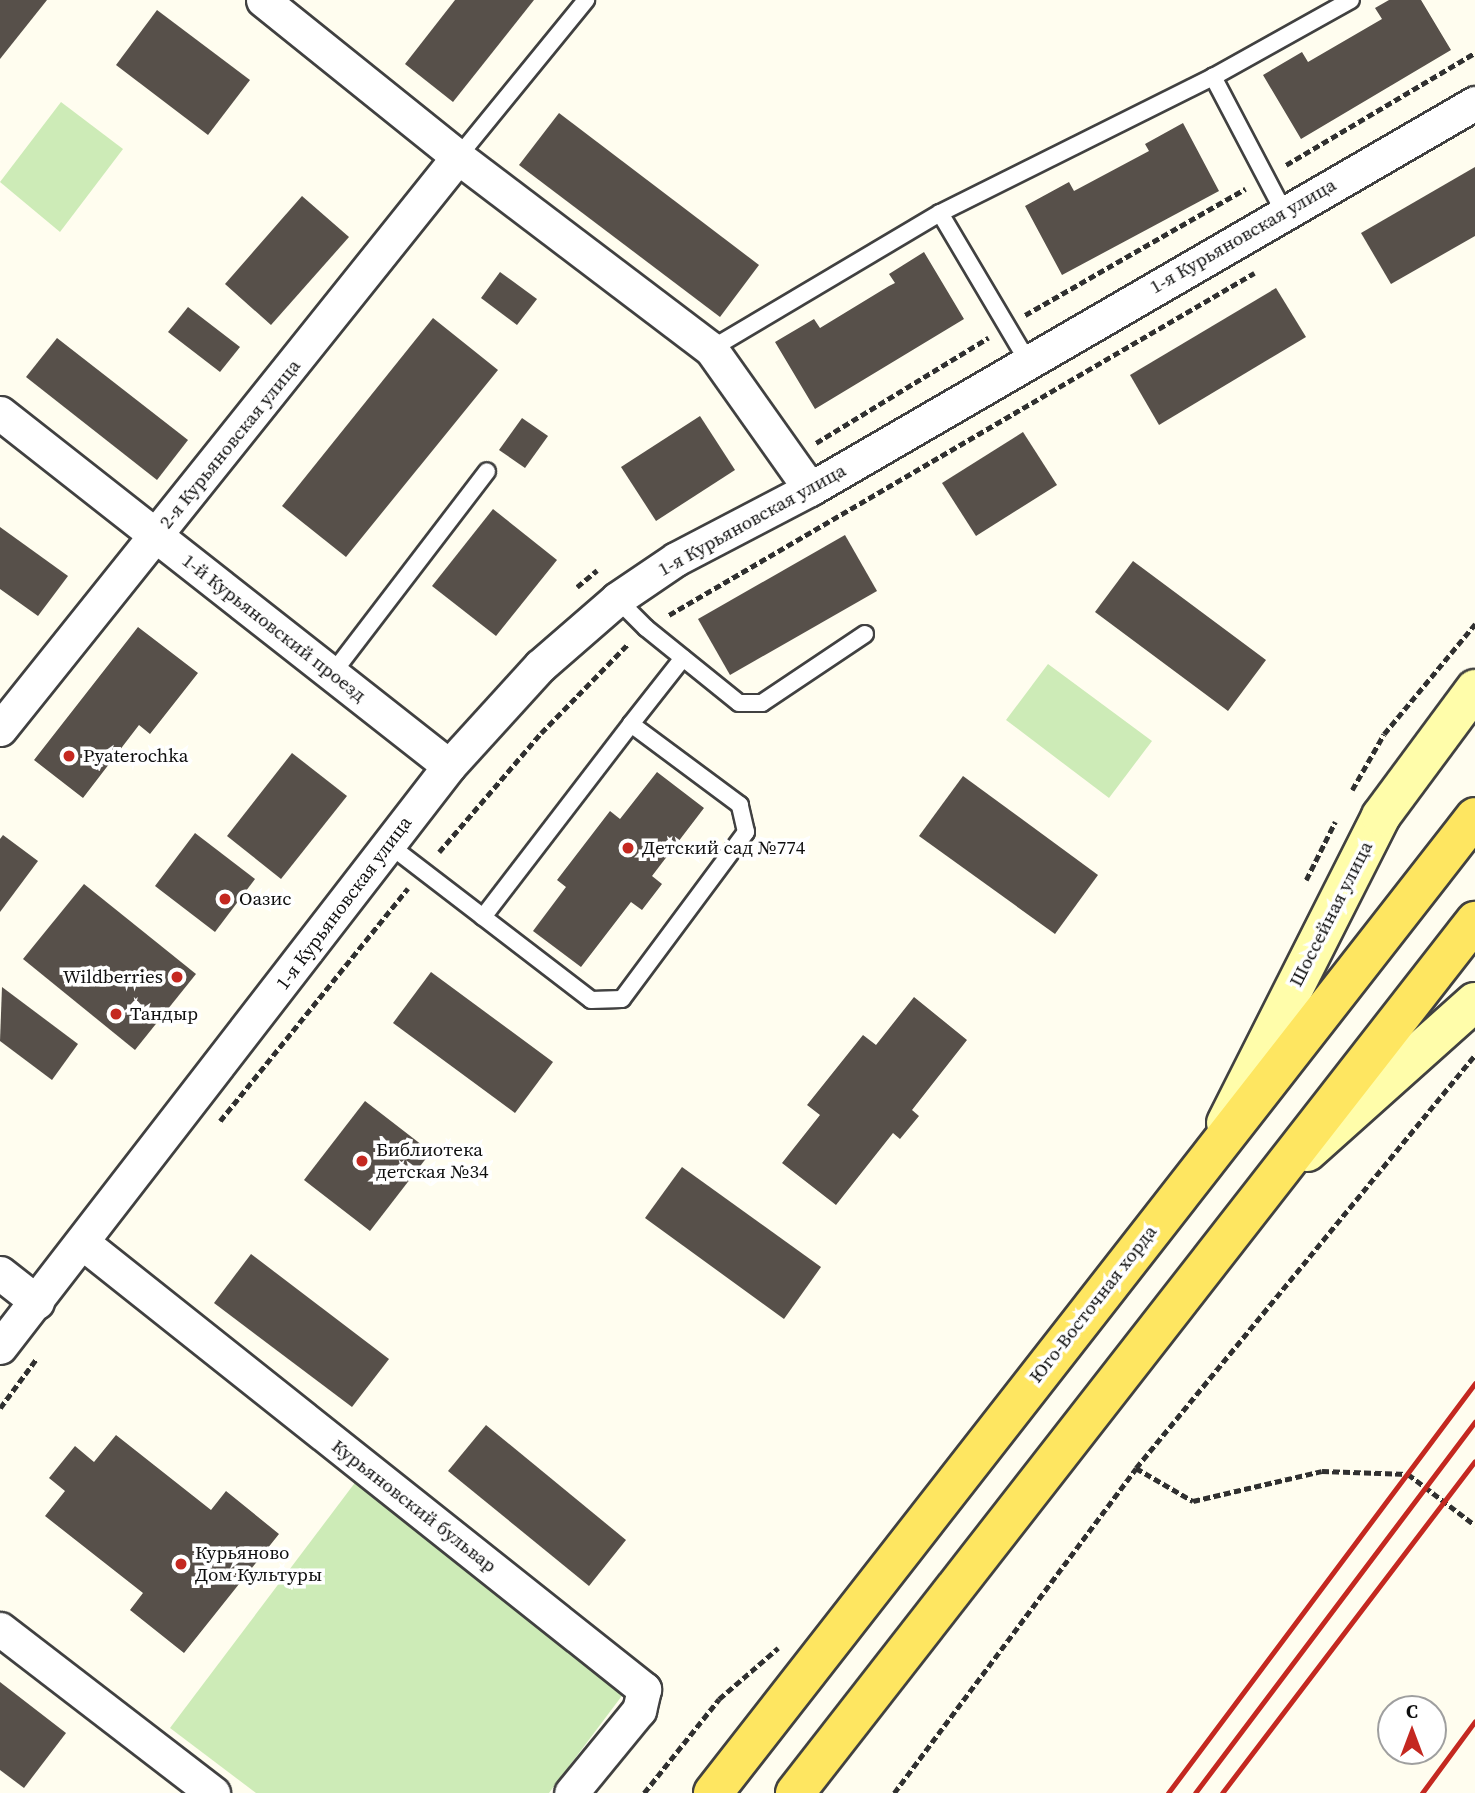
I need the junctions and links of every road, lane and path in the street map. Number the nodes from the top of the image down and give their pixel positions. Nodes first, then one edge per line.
1 (263, 0) edge
2 (586, 0) edge
3 (1351, 0) edge
4 (1213, 77) junction
5 (1475, 103) edge
6 (458, 158) junction
7 (1284, 212) junction
8 (940, 213) junction
9 (1258, 271) dead end
10 (711, 349) junction
11 (1027, 360) junction
12 (0, 413) edge
13 (487, 471) dead end
14 (810, 489) junction
15 (156, 536) junction
16 (617, 599) junction
17 (1475, 624) edge
18 (646, 628) junction
19 (865, 634) dead end
20 (683, 658) junction
21 (332, 674) junction
22 (1475, 689) edge
23 (631, 724) junction
24 (0, 729) edge
25 (449, 766) junction
26 (1351, 793) dead end
27 (1338, 817) dead end
28 (1475, 817) edge
29 (388, 844) junction
30 (423, 871) junction
31 (1304, 887) dead end
32 (483, 918) junction
33 (1475, 921) edge
34 (1475, 1002) edge
35 (1475, 1055) edge
36 (219, 1123) dead end
37 (1210, 1153) junction
38 (1265, 1191) junction
39 (83, 1243) junction
40 (0, 1273) edge
41 (37, 1302) junction
42 (0, 1347) edge
43 (1136, 1468) junction
44 (1475, 1525) edge
45 (0, 1629) edge
46 (786, 1641) dead end
47 (213, 1793) edge
48 (571, 1793) edge
49 (643, 1793) edge
50 (713, 1793) edge
51 (795, 1793) edge
52 (894, 1793) edge

1 - 6 street
2 - 6 lane
3 - 4 lane
4 - 7 lane
4 - 8 lane
5 - 7 street, 1-я Курьяновская улица
6 - 10 street
6 - 15 street, 2-я Курьяновская улица
7 - 11 street, 1-я Курьяновская улица
8 - 10 lane
8 - 11 lane
9 - 18 path
10 - 14 street
11 - 14 street, 1-я Курьяновская улица
12 - 15 street, 1-й Курьяновский проезд
13 - 21 lane
14 - 16 street, 1-я Курьяновская улица
15 - 21 street, 1-й Курьяновский проезд
15 - 24 street, 2-я Курьяновская улица
16 - 18 lane
16 - 25 street, 1-я Курьяновская улица
17 - 26 path
18 - 20 lane
18 - 30 path
19 - 20 lane
20 - 23 lane
21 - 25 street, 1-й Курьяновский проезд
22 - 37 street, Шоссейная улица
23 - 32 lane
23 - 32 lane
25 - 29 street, 1-я Курьяновская улица
27 - 31 path
28 - 37 main road, Юго-Восточная хорда
29 - 30 lane
29 - 39 street, 1-я Курьяновская улица
30 - 32 lane
30 - 36 path
33 - 38 main road
34 - 38 street
35 - 43 path
37 - 50 main road, Юго-Восточная хорда
38 - 51 main road
39 - 41 street, 1-я Курьяновская улица
39 - 48 street, Курьяновский бульвар
40 - 41 street
41 - 42 street, 1-я Курьяновская улица
43 - 44 path
43 - 52 path
45 - 47 street
46 - 49 path

